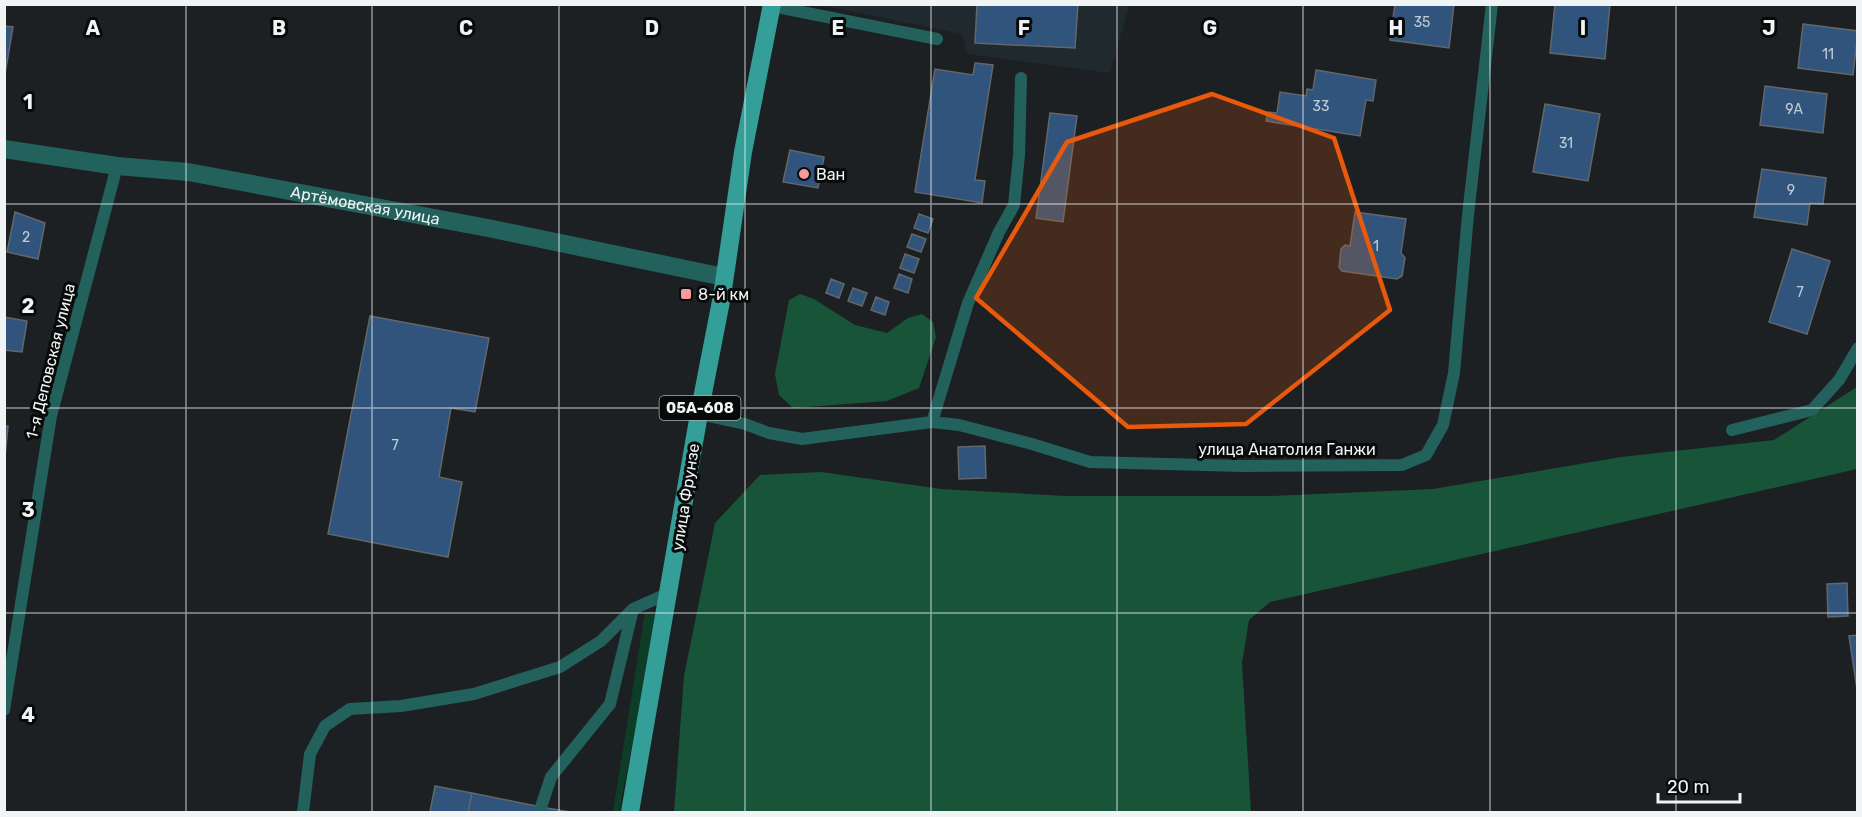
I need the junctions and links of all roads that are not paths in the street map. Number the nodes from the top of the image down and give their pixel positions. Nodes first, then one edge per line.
1 (1492, 4) edge
2 (772, 5) edge
3 (814, 9) edge
4 (937, 39) dead end
5 (1021, 78) dead end
6 (4, 149) edge
7 (117, 166) junction
8 (724, 277) junction
9 (1857, 348) edge
10 (699, 414) junction
11 (932, 422) junction
12 (1732, 430) dead end
13 (669, 593) junction
14 (633, 609) junction
15 (4, 710) edge
16 (541, 807) dead end
17 (303, 813) edge
18 (630, 813) edge

1 - 11 lane, улица Анатолия Ганжи
2 - 3 lane
2 - 8 main road, улица Фрунзе / 05А-608
3 - 4 lane
5 - 11 lane
6 - 7 street, Артёмовская улица
7 - 8 street, Артёмовская улица
7 - 15 lane, 1-я Деповская улица
8 - 10 main road, улица Фрунзе / 05А-608
9 - 12 lane
10 - 11 lane, улица Анатолия Ганжи
10 - 13 main road, улица Фрунзе / 05А-608
13 - 14 lane
13 - 18 main road, улица Фрунзе / 05А-608
14 - 16 lane
14 - 17 lane

